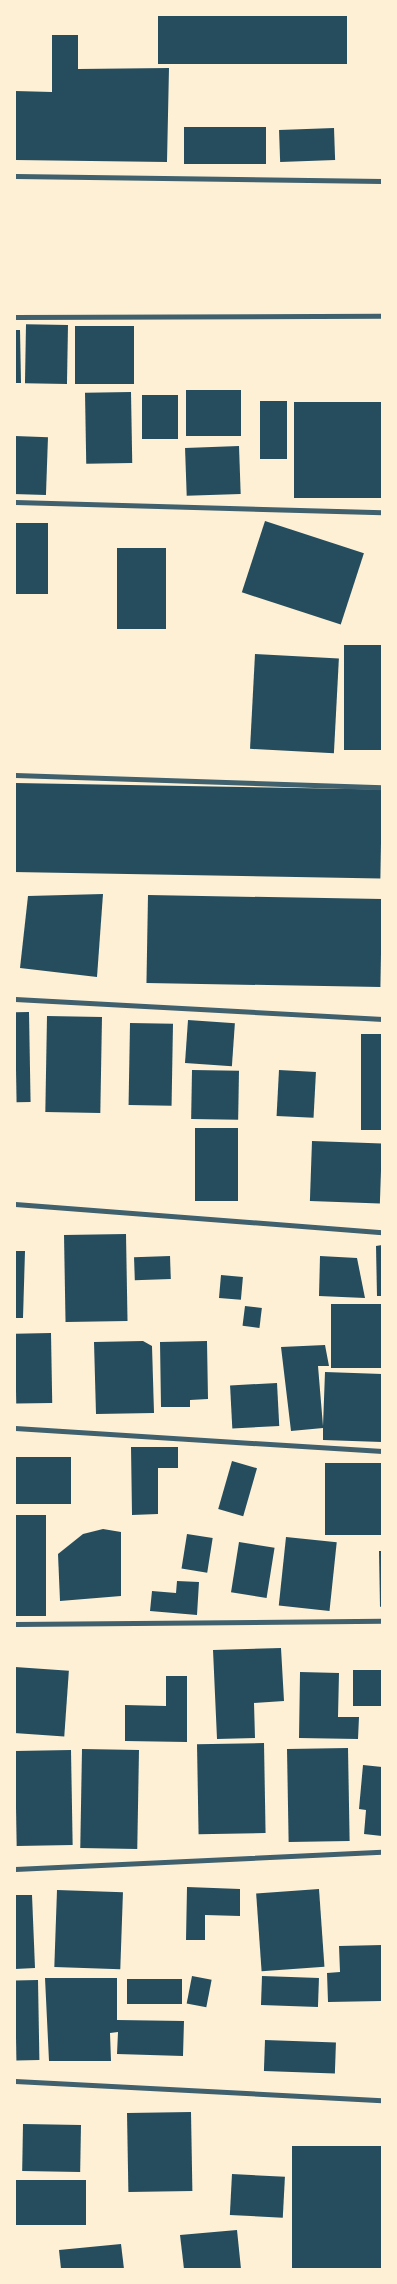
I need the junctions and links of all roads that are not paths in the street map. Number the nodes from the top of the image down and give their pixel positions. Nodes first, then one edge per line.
1 (15, 176) edge
2 (382, 181) edge
3 (382, 316) edge
4 (15, 318) edge
5 (15, 502) edge
6 (382, 512) edge
7 (15, 775) edge
8 (382, 787) edge
9 (15, 999) edge
10 (382, 1018) edge
11 (15, 1204) edge
12 (382, 1232) edge
13 (15, 1428) edge
14 (382, 1451) edge
15 (382, 1621) edge
16 (15, 1624) edge
17 (382, 1852) edge
18 (15, 1869) edge
19 (15, 2081) edge
20 (382, 2100) edge

1 - 2 street
3 - 4 street
5 - 6 street
7 - 8 street
9 - 10 street
11 - 12 street
13 - 14 street
15 - 16 street
17 - 18 street
19 - 20 street

